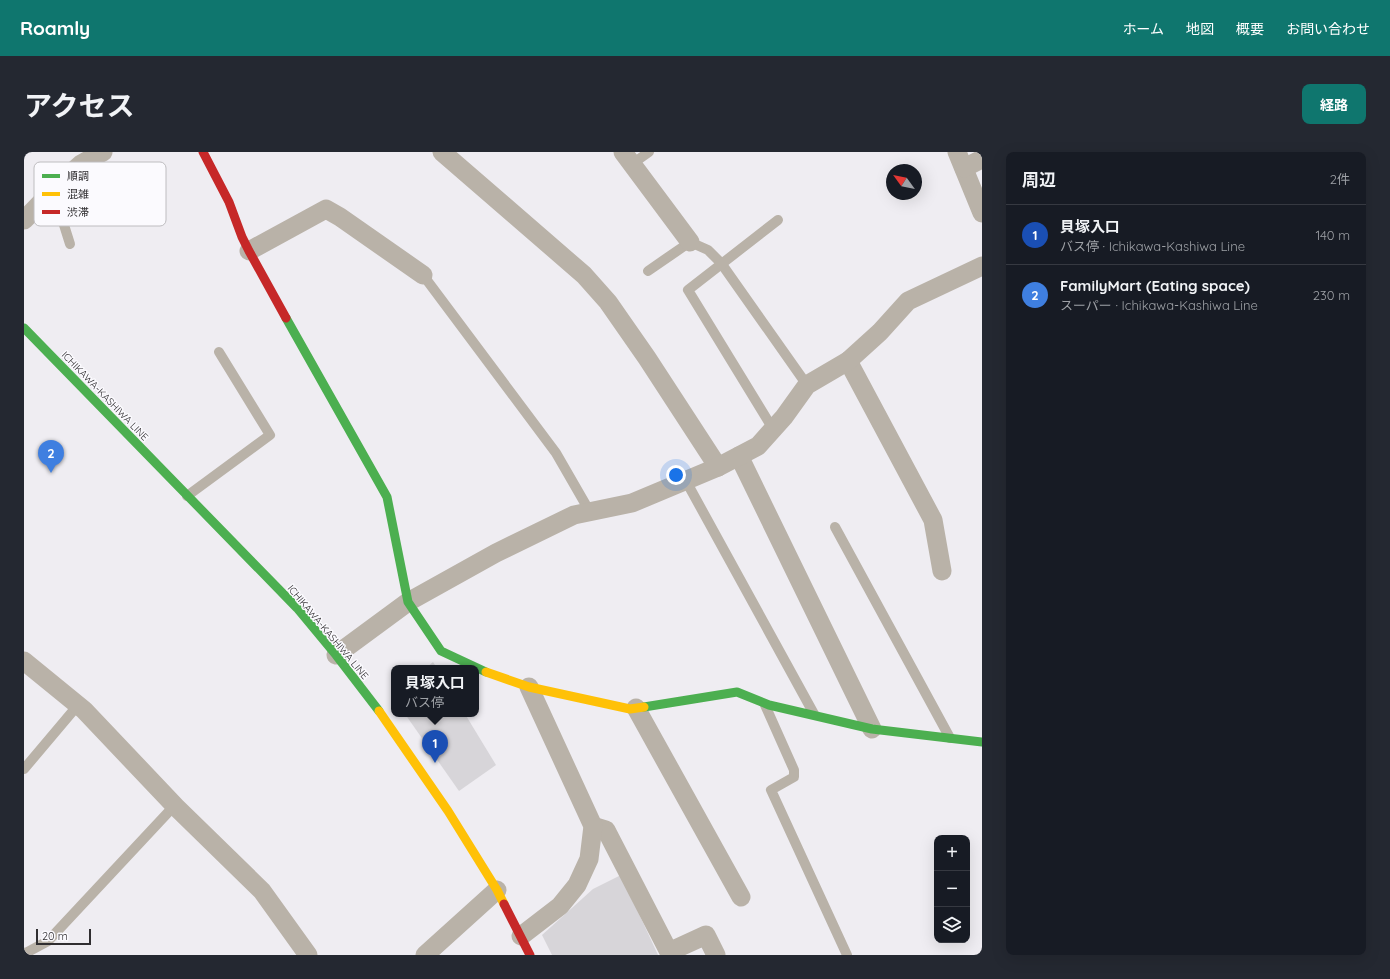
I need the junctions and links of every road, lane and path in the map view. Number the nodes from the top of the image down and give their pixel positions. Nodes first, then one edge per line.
1 (103, 152) edge
2 (204, 152) edge
3 (442, 152) edge
4 (649, 152) edge
5 (628, 158) edge
6 (982, 159) edge
7 (961, 160) edge
8 (85, 162) edge
9 (34, 210) edge
10 (982, 213) edge
11 (24, 220) edge
12 (778, 220) dead end
13 (64, 226) edge
14 (690, 242) junction
15 (70, 244) dead end
16 (249, 251) junction
17 (721, 263) junction
18 (982, 266) edge
19 (648, 271) dead end
20 (423, 275) joint
21 (24, 328) edge
22 (219, 352) dead end
23 (848, 362) junction
24 (807, 385) junction
25 (773, 429) junction
26 (739, 456) junction
27 (718, 468) junction
28 (686, 481) junction
29 (187, 496) junction
30 (590, 512) junction
31 (836, 527) dead end
32 (942, 571) dead end
33 (408, 602) junction
34 (336, 655) junction
35 (24, 661) edge
36 (471, 665) edge
37 (479, 669) edge
38 (529, 687) junction
39 (764, 703) junction
40 (78, 705) junction
41 (636, 708) junction
42 (815, 716) junction
43 (872, 730) junction
44 (951, 739) junction
45 (982, 742) edge
46 (24, 769) edge
47 (175, 806) junction
48 (593, 826) junction
49 (497, 890) junction
50 (742, 897) dead end
51 (520, 936) junction
52 (24, 954) edge
53 (308, 955) edge
54 (425, 955) edge
55 (530, 955) edge
56 (716, 955) edge
57 (846, 955) edge

1 - 8 street
2 - 16 street
3 - 27 street
4 - 5 lane
5 - 14 street
6 - 7 street
7 - 10 street
9 - 11 street
12 - 17 lane
13 - 15 lane
14 - 17 lane
14 - 19 lane
16 - 20 street
16 - 33 street
17 - 24 lane
17 - 25 lane
18 - 23 street
20 - 30 lane
21 - 29 street, ICHIKAWA-KASHIWA LINE
22 - 29 lane
23 - 24 street
23 - 32 street
24 - 25 street
25 - 26 street
26 - 27 street
26 - 43 street
27 - 28 street
28 - 30 street
28 - 42 lane
29 - 34 street, ICHIKAWA-KASHIWA LINE
30 - 33 street
31 - 44 lane
33 - 34 street
33 - 36 street
34 - 49 street, ICHIKAWA-KASHIWA LINE
35 - 40 street
37 - 38 street
38 - 41 street
38 - 48 street
39 - 41 street
39 - 42 street
39 - 57 lane
40 - 46 lane
40 - 47 street
41 - 50 street
42 - 43 street
43 - 44 street
44 - 45 street
47 - 52 lane
47 - 53 street
48 - 51 street
48 - 56 street
49 - 51 street, ICHIKAWA-KASHIWA LINE
49 - 54 street
51 - 55 street, ICHIKAWA-KASHIWA LINE

